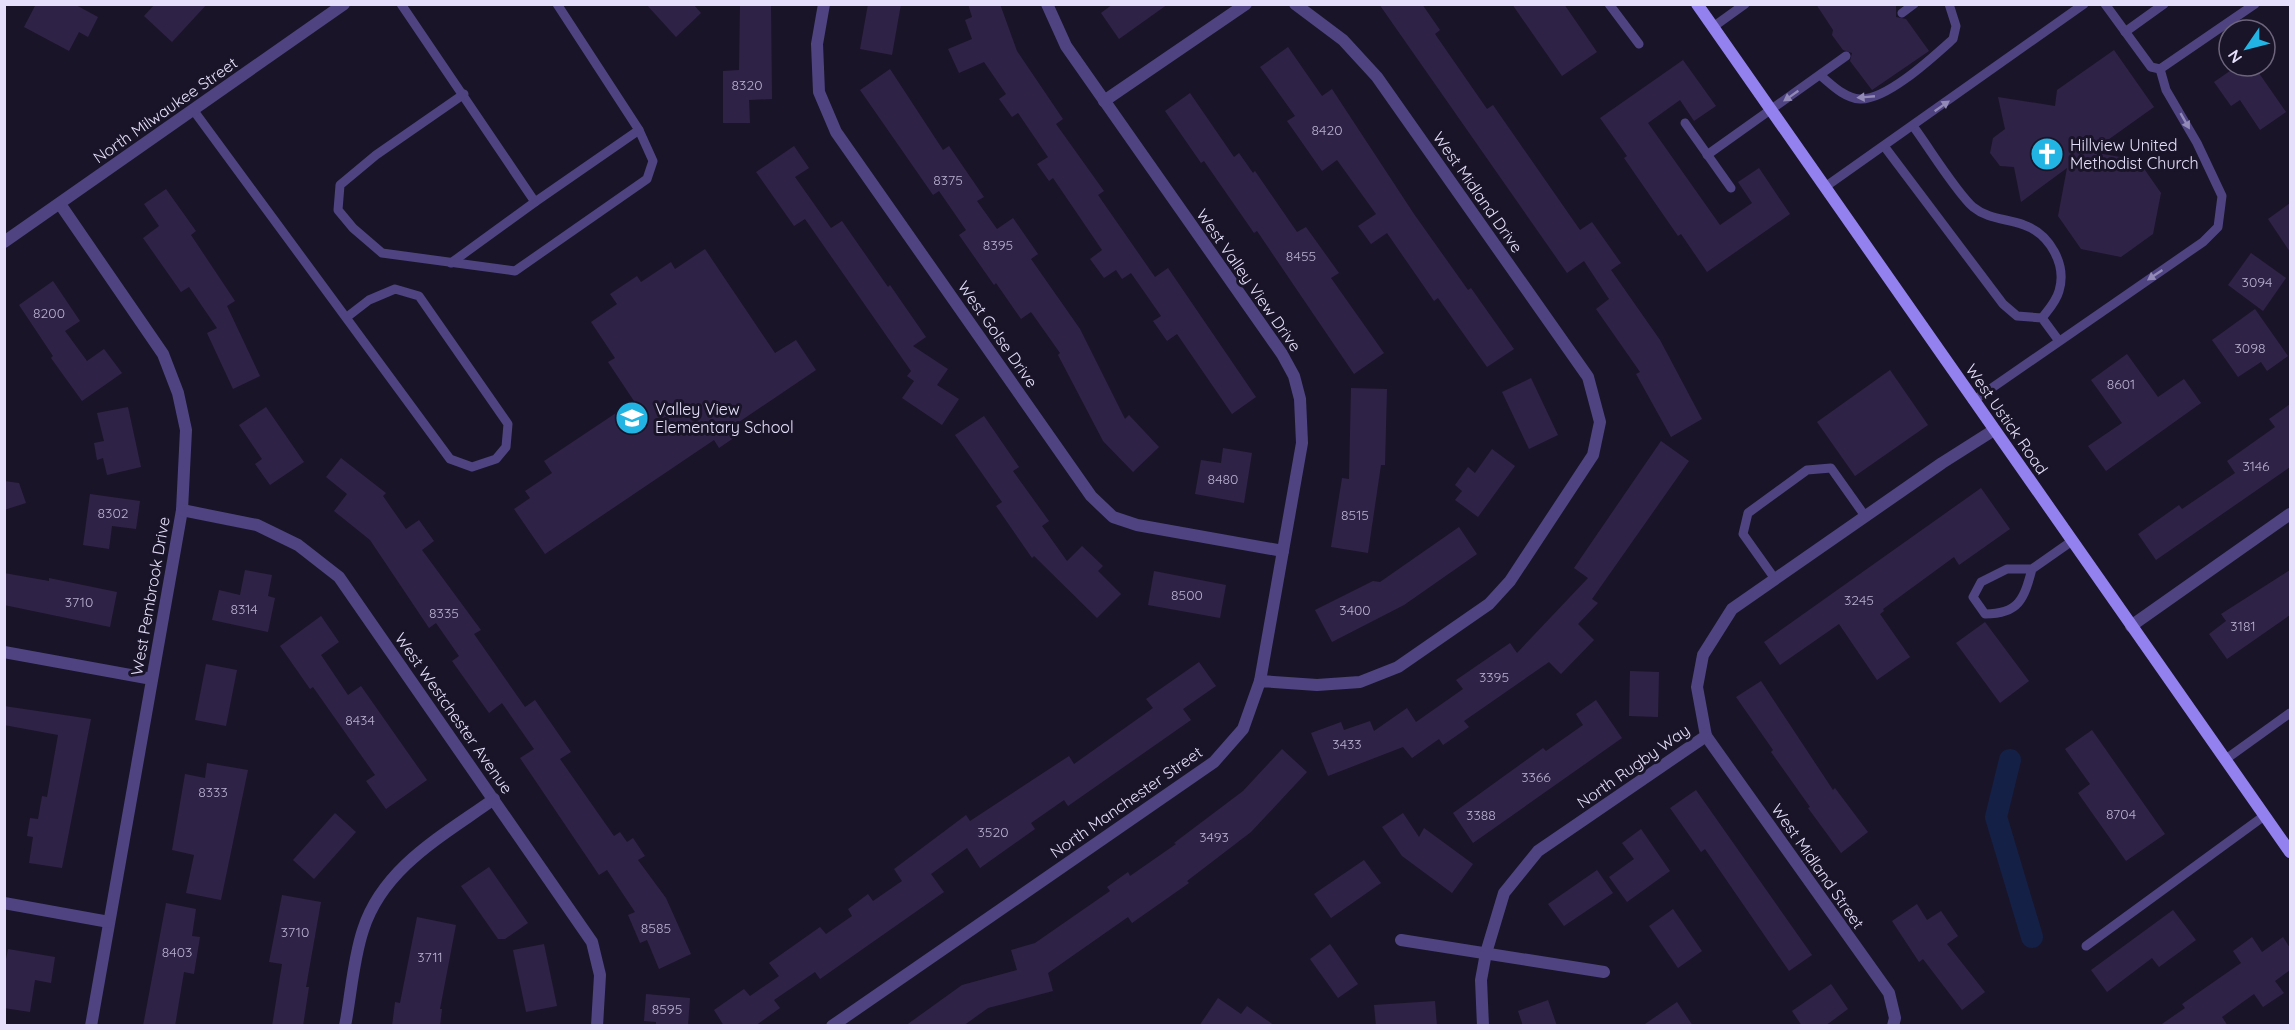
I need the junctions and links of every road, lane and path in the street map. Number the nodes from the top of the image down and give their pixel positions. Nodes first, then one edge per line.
1 (401, 4) edge
2 (557, 4) edge
3 (824, 4) edge
4 (1047, 4) edge
5 (1246, 4) edge
6 (1295, 4) edge
7 (1609, 4) edge
8 (1697, 4) edge
9 (1745, 4) edge
10 (1914, 4) edge
11 (1949, 4) edge
12 (2084, 4) edge
13 (2104, 4) edge
14 (2164, 4) edge
15 (2254, 4) edge
16 (343, 5) edge
17 (1902, 13) dead end
18 (1713, 27) junction
19 (2125, 32) junction
20 (1639, 44) dead end
21 (1846, 56) dead end
22 (2160, 69) junction
23 (1820, 75) junction
24 (464, 94) junction
25 (1104, 101) junction
26 (194, 111) junction
27 (1770, 111) junction
28 (1685, 123) dead end
29 (1913, 126) junction
30 (639, 130) junction
31 (1884, 146) junction
32 (1707, 155) junction
33 (1825, 187) junction
34 (1731, 188) dead end
35 (535, 202) junction
36 (60, 204) junction
37 (4, 242) edge
38 (452, 263) junction
39 (347, 317) junction
40 (2042, 318) junction
41 (2059, 341) junction
42 (1973, 400) junction
43 (1994, 430) junction
44 (182, 510) junction
45 (2290, 514) edge
46 (1866, 516) junction
47 (2072, 541) junction
48 (1283, 551) junction
49 (2032, 569) junction
50 (1775, 579) junction
51 (2132, 626) junction
52 (4, 652) edge
53 (152, 679) junction
54 (1260, 681) junction
55 (2290, 713) edge
56 (1706, 736) junction
57 (2226, 759) junction
58 (494, 799) junction
59 (2264, 816) junction
60 (2290, 852) edge
61 (4, 903) edge
62 (109, 922) junction
63 (1401, 940) dead end
64 (2086, 946) dead end
65 (1486, 954) junction
66 (1604, 972) dead end
67 (1894, 1022) edge
68 (91, 1026) edge
69 (345, 1026) edge
70 (597, 1026) edge
71 (832, 1026) edge
72 (1483, 1026) edge

1 - 24 lane
2 - 30 lane
3 - 48 street, West Golse Drive
4 - 25 street, West Valley View Drive
5 - 25 street
6 - 54 street, West Midland Drive
7 - 20 lane
8 - 18 main road, West Ustick Road
9 - 18 lane
10 - 17 lane
11 -> 23 lane
29 -> 12 lane
13 - 19 lane
14 - 19 lane
15 - 22 lane
16 - 26 street, North Milwaukee Street
18 - 27 main road, West Ustick Road
19 - 22 lane
21 - 23 lane
22 -> 41 lane
23 -> 27 lane
24 - 35 lane
24 - 38 lane
25 - 48 street, West Valley View Drive
26 - 36 street, North Milwaukee Street
26 - 39 lane
27 - 32 lane
27 - 33 main road, West Ustick Road
28 - 32 lane
29 - 31 lane
29 - 40 lane
30 - 35 lane
30 - 38 lane
31 - 33 lane
31 - 40 lane
32 - 34 lane
33 - 42 main road, West Ustick Road
35 - 38 lane
36 - 37 street, North Milwaukee Street
36 - 44 street, West Pembrook Drive
39 - 39 lane
40 - 41 lane
41 - 42 lane
42 - 43 main road, West Ustick Road
43 - 46 street, North Rugby Way
43 - 47 main road, West Ustick Road
44 - 53 street, West Pembrook Drive
44 - 58 street, West Westchester Avenue
45 - 51 street
46 - 50 street, North Rugby Way
46 - 50 lane
47 - 49 lane
47 - 51 main road, West Ustick Road
48 - 54 street, West Valley View Drive
49 - 49 lane
50 - 56 street, North Rugby Way
51 - 57 main road, West Ustick Road
52 - 53 street
53 - 62 street, West Pembrook Drive
54 - 71 street, North Manchester Street
55 - 57 lane
56 - 65 street, North Rugby Way
56 - 67 street, West Midland Street
57 - 59 main road, West Ustick Road
58 - 69 street
58 - 70 street, West Westchester Avenue
59 - 60 main road, West Ustick Road
59 - 64 lane
61 - 62 street
62 - 68 street, West Pembrook Drive
63 - 65 street
65 - 66 street
65 - 72 street, North Rugby Way

